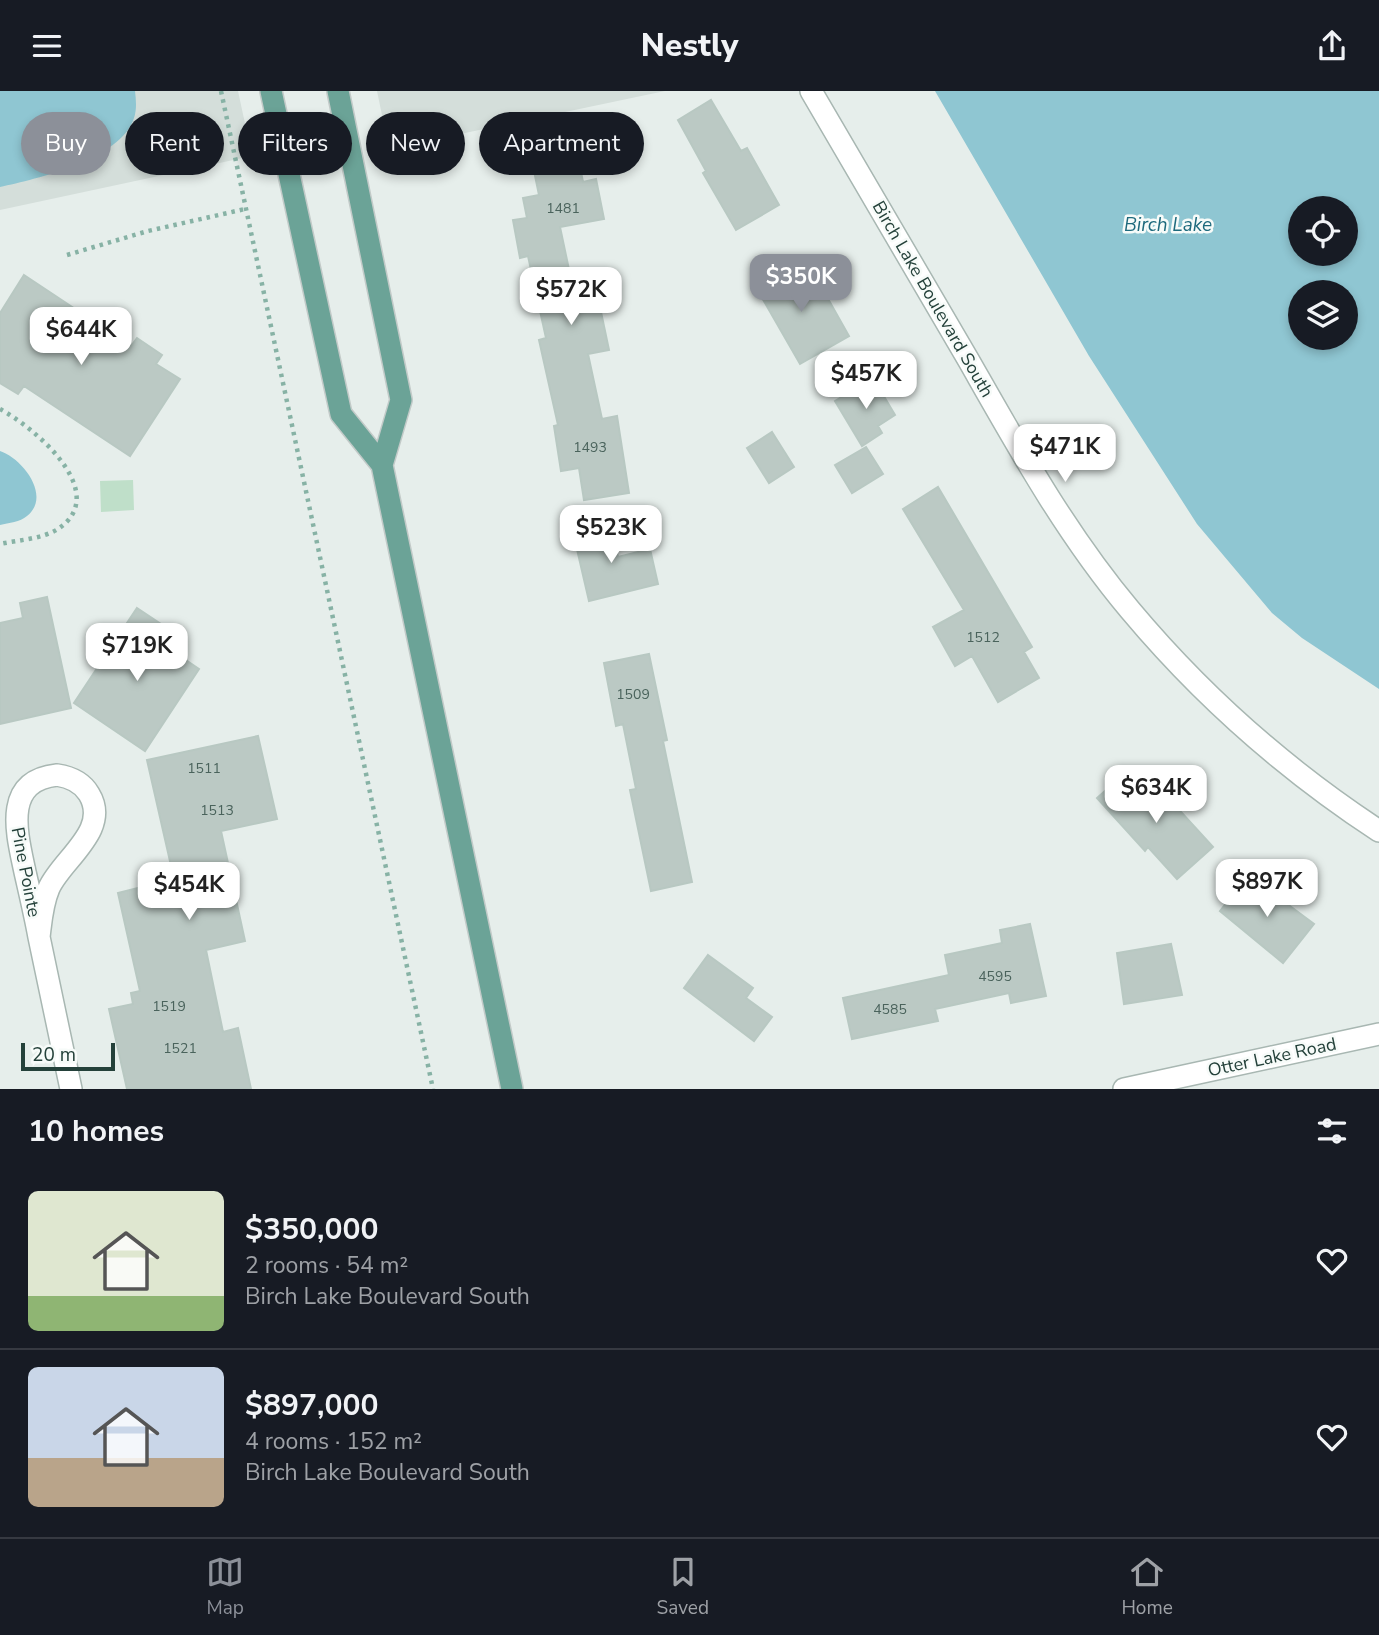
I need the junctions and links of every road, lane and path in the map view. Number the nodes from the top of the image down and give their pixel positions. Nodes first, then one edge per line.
1 (221, 91) edge
2 (271, 91) edge
3 (338, 91) edge
4 (811, 91) edge
5 (245, 209) junction
6 (67, 255) dead end
7 (0, 409) edge
8 (382, 465) junction
9 (0, 544) edge
10 (1379, 831) edge
11 (39, 937) junction
12 (1379, 1034) edge
13 (71, 1089) edge
14 (433, 1089) edge
15 (512, 1089) edge
16 (1124, 1089) edge

1 - 5 path
2 - 8 main road
3 - 8 main road
4 - 10 street, Birch Lake Boulevard South
5 - 6 path
5 - 14 path
7 - 9 path
8 - 15 main road
11 - 11 street, Pine Pointe
11 - 13 street, Pine Pointe
12 - 16 street, Otter Lake Road

